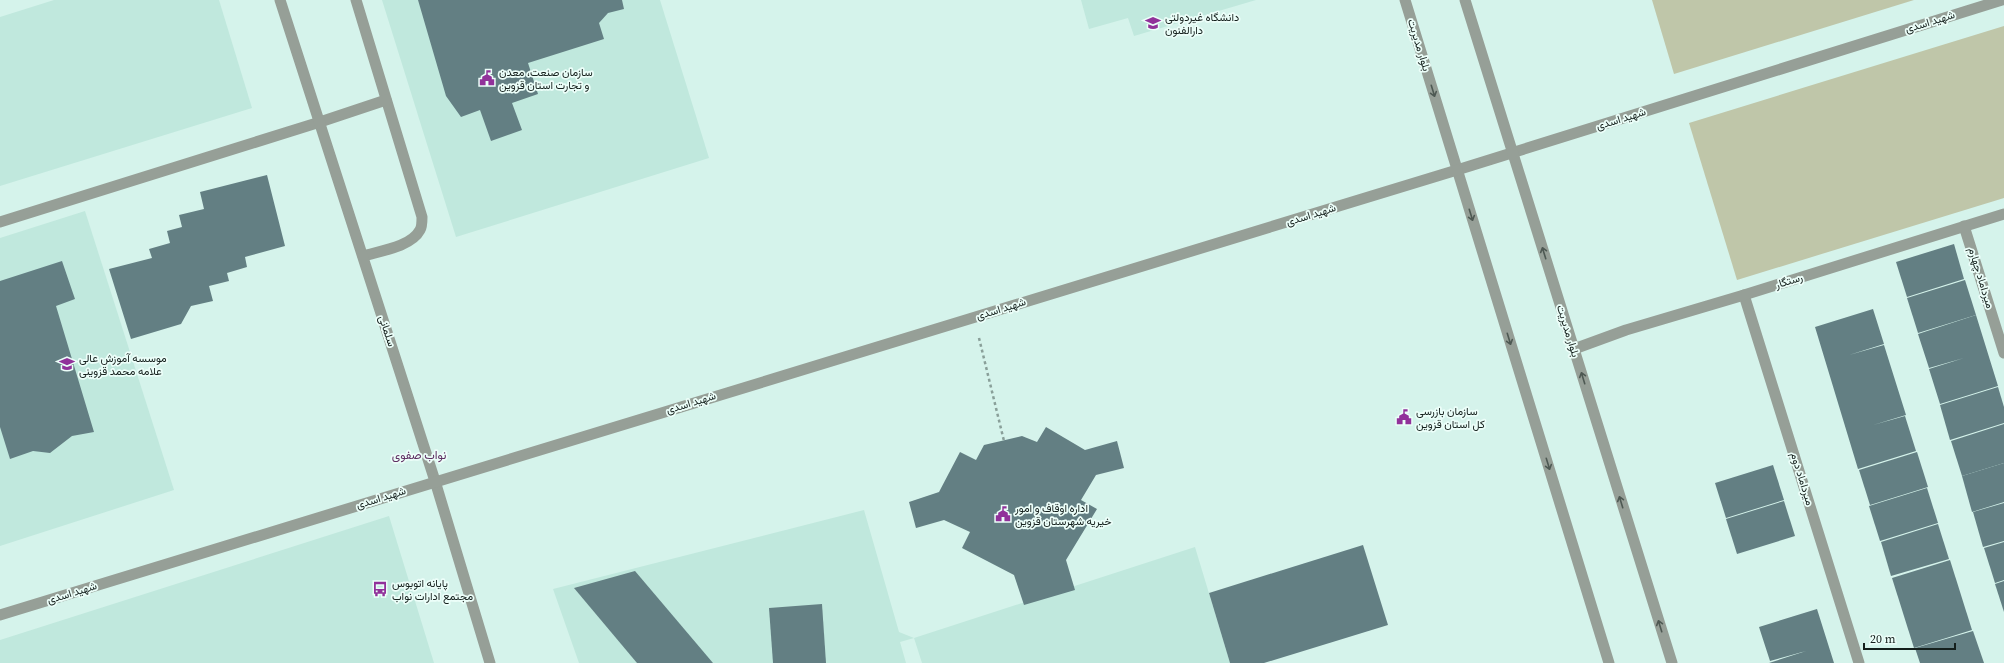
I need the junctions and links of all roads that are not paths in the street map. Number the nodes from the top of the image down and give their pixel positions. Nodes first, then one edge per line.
1 (280, 0) edge
2 (356, 0) edge
3 (1405, 0) edge
4 (1465, 0) edge
5 (2002, 0) edge
6 (386, 100) junction
7 (320, 122) junction
8 (1512, 153) junction
9 (1457, 170) junction
10 (2004, 214) edge
11 (0, 222) edge
12 (1964, 226) junction
13 (363, 256) junction
14 (1744, 295) junction
15 (1574, 349) junction
16 (2004, 353) edge
17 (435, 481) junction
18 (0, 615) edge
19 (490, 663) edge
20 (1609, 663) edge
21 (1672, 663) edge
22 (1859, 663) edge

1 - 7 street, سلمانی
2 - 6 street
3 -> 9 street, بلوار مدیریت
4 - 8 street, بلوار مدیریت
5 - 8 street, شهید اسدی
6 - 7 street
6 - 13 street
7 - 11 street
7 - 13 street, سلمانی
8 - 9 street, شهید اسدی
15 -> 8 street, بلوار مدیریت
9 - 17 street, شهید اسدی
9 -> 20 street, بلوار مدیریت
10 - 12 street, رستگار
12 - 14 street, رستگار
12 - 16 street, میرداماد چهارم
13 - 17 street, سلمانی
14 - 15 street, رستگار
14 - 22 street, میرداماد دوم
21 -> 15 street, بلوار مدیریت
17 - 18 street, شهید اسدی
17 - 19 street, سلمانی

